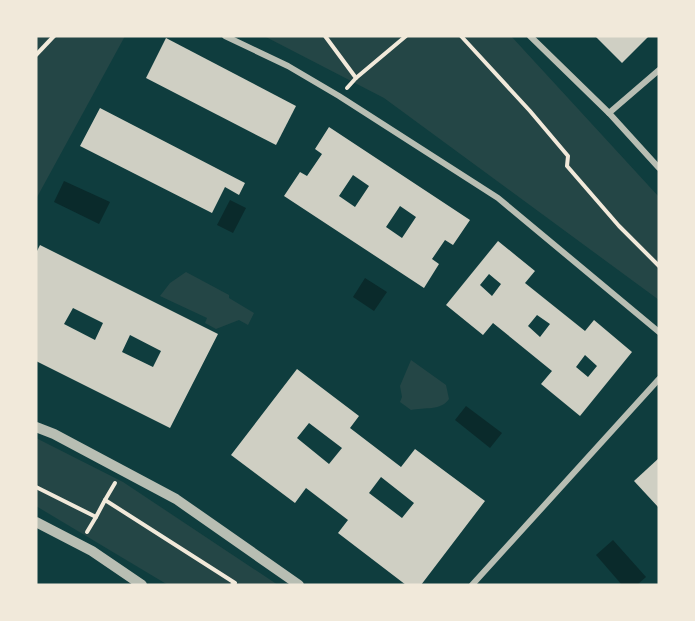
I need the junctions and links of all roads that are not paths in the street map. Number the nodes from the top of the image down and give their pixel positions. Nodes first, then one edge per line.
1 (225, 36) edge
2 (530, 36) edge
3 (659, 70) edge
4 (609, 113) junction
5 (659, 168) edge
6 (659, 332) edge
7 (659, 379) edge
8 (36, 426) edge
9 (36, 522) edge
10 (142, 585) edge
11 (299, 585) edge
12 (472, 585) edge

1 - 6 street
2 - 4 street
3 - 4 street
4 - 5 street
7 - 12 street
8 - 11 street
9 - 10 street

